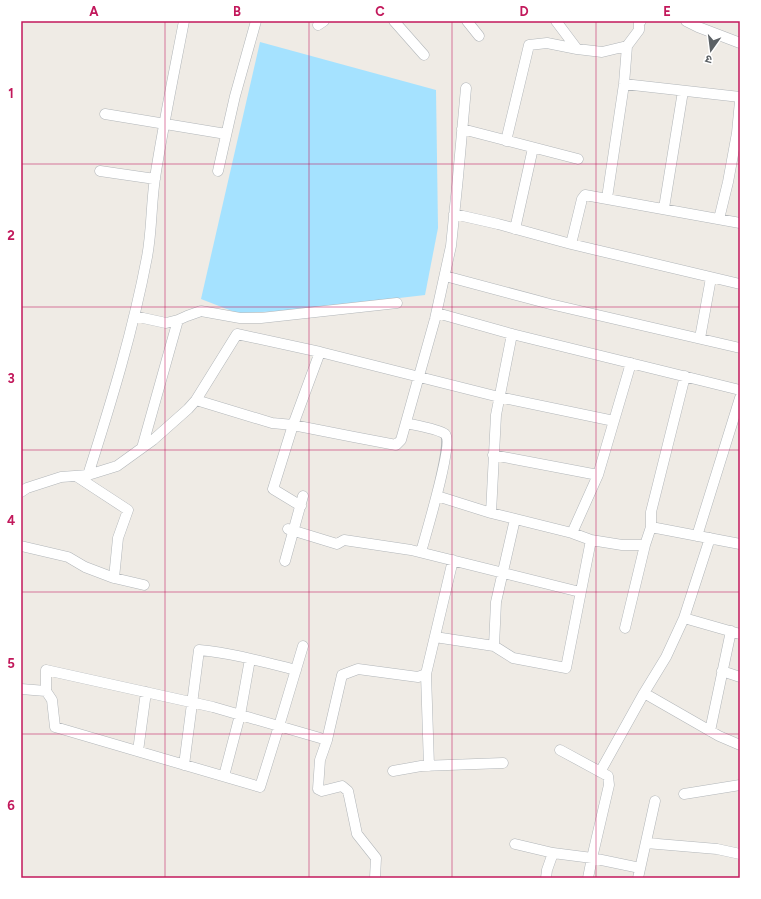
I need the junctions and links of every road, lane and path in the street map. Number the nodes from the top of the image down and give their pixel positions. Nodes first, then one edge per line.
1 (184, 21) edge
2 (256, 21) edge
3 (394, 21) edge
4 (467, 21) edge
5 (556, 21) edge
6 (641, 21) edge
7 (686, 21) edge
8 (479, 36) dead end
9 (740, 43) edge
10 (627, 46) junction
11 (577, 49) junction
12 (424, 54) dead end
13 (624, 84) junction
14 (466, 88) dead end
15 (684, 91) junction
16 (740, 97) edge
17 (740, 101) edge
18 (105, 114) dead end
19 (165, 124) junction
20 (462, 129) junction
21 (738, 133) edge
22 (226, 134) junction
23 (506, 141) junction
24 (533, 148) junction
25 (578, 159) dead end
26 (100, 171) dead end
27 (218, 171) dead end
28 (155, 179) junction
29 (607, 198) junction
30 (664, 208) junction
31 (454, 214) junction
32 (719, 219) junction
33 (740, 223) edge
34 (515, 229) junction
35 (571, 244) junction
36 (444, 276) junction
37 (711, 278) junction
38 (740, 284) edge
39 (396, 303) dead end
40 (436, 313) junction
41 (134, 316) junction
42 (178, 320) junction
43 (512, 334) junction
44 (700, 338) junction
45 (740, 348) edge
46 (320, 352) junction
47 (631, 363) junction
48 (684, 376) junction
49 (419, 377) junction
50 (740, 390) edge
51 (499, 397) junction
52 (740, 398) edge
53 (196, 400) junction
54 (614, 421) junction
55 (406, 423) junction
56 (293, 425) junction
57 (142, 448) junction
58 (493, 455) junction
59 (88, 475) junction
60 (598, 475) junction
61 (76, 476) junction
62 (21, 492) edge
63 (437, 496) junction
64 (491, 513) junction
65 (515, 519) junction
66 (651, 527) junction
67 (291, 530) junction
68 (572, 533) junction
69 (698, 536) junction
70 (710, 538) junction
71 (591, 540) junction
72 (740, 544) edge
73 (645, 545) junction
74 (21, 546) edge
75 (421, 552) junction
76 (453, 560) junction
77 (285, 561) dead end
78 (503, 572) junction
79 (114, 578) junction
80 (144, 585) dead end
81 (580, 592) junction
82 (684, 618) junction
83 (625, 628) dead end
84 (735, 632) edge
85 (435, 637) junction
86 (303, 646) dead end
87 (494, 646) junction
88 (250, 659) junction
89 (296, 670) junction
90 (722, 671) junction
91 (426, 674) junction
92 (740, 677) edge
93 (21, 689) edge
94 (46, 690) junction
95 (146, 692) junction
96 (644, 693) junction
97 (192, 703) junction
98 (240, 715) junction
99 (279, 726) junction
100 (710, 731) junction
101 (327, 740) junction
102 (740, 745) edge
103 (560, 750) dead end
104 (138, 751) junction
105 (503, 763) dead end
106 (184, 765) junction
107 (429, 766) junction
108 (393, 771) dead end
109 (600, 772) junction
110 (224, 776) junction
111 (740, 785) edge
112 (684, 794) dead end
113 (655, 801) dead end
114 (646, 843) junction
115 (514, 844) dead end
116 (553, 854) junction
117 (740, 854) edge
118 (592, 858) junction
119 (640, 868) junction
120 (376, 878) edge
121 (546, 878) edge
122 (588, 878) edge
123 (638, 878) edge

1 - 19 street
2 - 22 street
3 - 12 street
4 - 8 street
5 - 11 street
6 - 10 street
7 - 9 street
10 - 11 street
10 - 13 street
11 - 23 street
13 - 15 street
13 - 29 street
14 - 20 street
15 - 16 street
15 - 30 street
17 - 21 street
18 - 19 street
19 - 22 street
19 - 28 street
20 - 23 street
20 - 31 street
21 - 32 street
22 - 27 street
23 - 24 street
24 - 25 street
24 - 34 street
26 - 28 street
28 - 41 street
29 - 30 street
29 - 35 street
30 - 32 street
31 - 34 street
31 - 36 street
32 - 33 street
34 - 35 street
35 - 37 street
36 - 40 street
36 - 44 street
37 - 38 street
37 - 44 street
39 - 42 street
40 - 43 street
40 - 49 street
41 - 42 street
41 - 59 street
42 - 57 street
43 - 47 street
43 - 51 street
44 - 45 street
46 - 49 street
46 - 53 street
46 - 56 street
47 - 48 street
47 - 54 street
48 - 50 street
48 - 66 street
49 - 51 street
49 - 55 street
51 - 54 street
51 - 58 street
52 - 69 street
53 - 56 street
53 - 57 street
54 - 60 street
55 - 56 street
55 - 63 street
56 - 67 street
57 - 59 street
58 - 60 street
58 - 64 street
59 - 61 street
60 - 68 street
61 - 62 street
61 - 79 street
63 - 64 street
63 - 75 street
64 - 65 street
65 - 68 street
65 - 78 street
66 - 69 street
66 - 73 street
67 - 75 street
67 - 77 street
68 - 71 street
69 - 70 street
70 - 72 street
70 - 82 street
71 - 73 street
71 - 81 street
73 - 83 street
74 - 79 street
75 - 76 street
76 - 78 street
76 - 85 street
78 - 81 street
78 - 87 street
79 - 80 street
81 - 87 street
82 - 84 street
82 - 96 street
84 - 90 street
85 - 87 street
85 - 91 street
86 - 89 street
88 - 89 street
88 - 97 street
88 - 98 street
89 - 99 street
90 - 92 street
90 - 100 street
91 - 101 street
91 - 107 street
93 - 94 street
94 - 95 street
94 - 104 street
95 - 97 street
95 - 104 street
96 - 100 street
96 - 109 street
97 - 98 street
97 - 106 street
98 - 99 street
98 - 110 street
99 - 101 street
99 - 110 street
100 - 102 street
101 - 120 street
103 - 109 street
104 - 106 street
105 - 107 street
106 - 110 street
107 - 108 street
109 - 118 street
111 - 112 street
113 - 114 street
114 - 117 street
114 - 119 street
115 - 116 street
116 - 118 street
116 - 121 street
118 - 119 street
118 - 122 street
119 - 123 street

